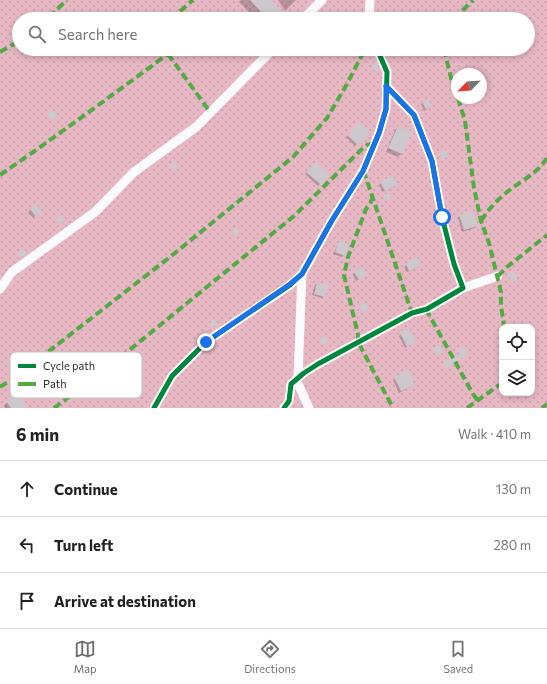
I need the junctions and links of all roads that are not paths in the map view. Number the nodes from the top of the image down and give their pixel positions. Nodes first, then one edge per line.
1 (322, 0) edge
2 (370, 0) edge
3 (310, 12) edge
4 (369, 12) edge
5 (266, 56) edge
6 (380, 56) edge
7 (386, 86) junction
8 (302, 274) junction
9 (498, 276) dead end
10 (463, 288) junction
11 (0, 290) edge
12 (297, 378) junction
13 (154, 408) edge
14 (284, 408) edge
15 (309, 408) edge

1 - 3 street
2 - 4 street
5 - 11 street
6 - 7 street
7 - 8 street
7 - 10 street
8 - 12 street
8 - 13 street
9 - 10 street
10 - 12 street
12 - 14 street
12 - 15 street

